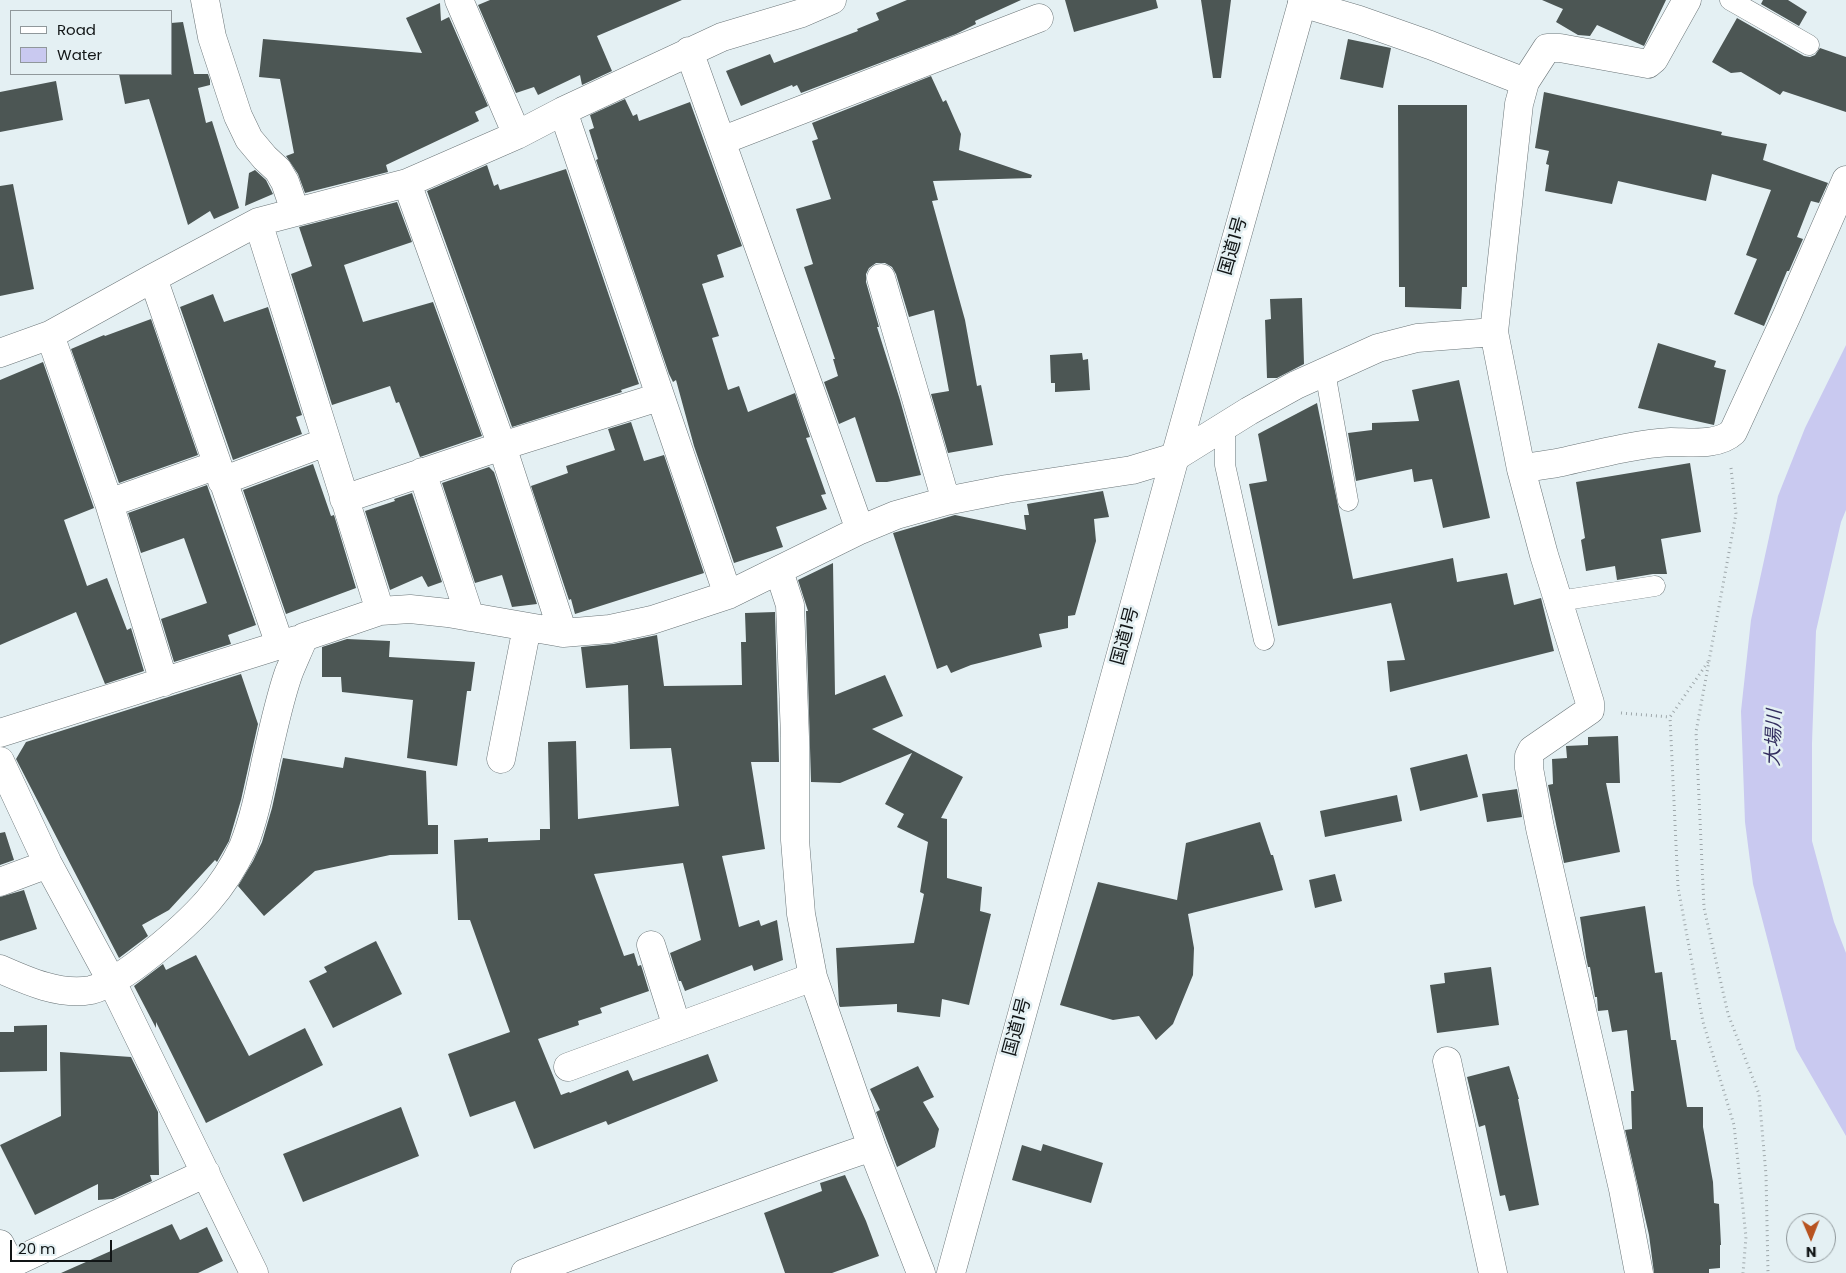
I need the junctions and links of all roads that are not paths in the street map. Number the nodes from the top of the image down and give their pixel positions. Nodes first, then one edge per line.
1 (205, 0) edge
2 (459, 0) edge
3 (832, 0) edge
4 (1687, 0) edge
5 (1730, 0) edge
6 (1303, 2) edge
7 (1039, 18) dead end
8 (1809, 45) dead end
9 (689, 51) junction
10 (1526, 82) junction
11 (563, 111) junction
12 (517, 135) junction
13 (721, 141) junction
14 (1846, 180) edge
15 (407, 183) junction
16 (295, 211) junction
17 (258, 222) junction
18 (153, 278) junction
19 (881, 278) dead end
20 (1494, 332) junction
21 (50, 335) junction
22 (0, 353) edge
23 (1325, 372) junction
24 (659, 397) junction
25 (1225, 426) junction
26 (326, 442) junction
27 (502, 446) junction
28 (1175, 457) junction
29 (1520, 468) junction
30 (422, 472) junction
31 (219, 473) junction
32 (344, 499) junction
33 (1348, 500) dead end
34 (946, 501) junction
35 (109, 503) junction
36 (860, 530) junction
37 (779, 571) junction
38 (1655, 586) dead end
39 (728, 595) junction
40 (1559, 601) junction
41 (380, 611) junction
42 (470, 617) junction
43 (527, 627) junction
44 (563, 632) junction
45 (1264, 640) dead end
46 (292, 641) junction
47 (164, 682) junction
48 (0, 733) edge
49 (501, 759) dead end
50 (0, 761) edge
51 (48, 864) junction
52 (0, 882) edge
53 (651, 945) dead end
54 (0, 969) edge
55 (813, 977) junction
56 (112, 982) junction
57 (677, 1027) junction
58 (1447, 1061) dead end
59 (568, 1067) dead end
60 (872, 1147) junction
61 (206, 1173) junction
62 (3, 1259) edge
63 (254, 1273) edge
64 (525, 1273) edge
65 (921, 1273) edge
66 (950, 1273) edge
67 (1493, 1273) edge
68 (1638, 1273) edge

1 - 16 main road
2 - 12 main road
3 - 9 main road
4 - 10 main road
5 - 8 lane
6 - 10 main road
6 - 28 main road, 国道1号
7 - 13 main road
9 - 11 main road
9 - 13 main road
10 - 20 main road
11 - 12 main road
11 - 24 main road
12 - 15 main road
13 - 36 main road
14 - 29 main road
15 - 16 main road
15 - 27 main road
16 - 17 main road
17 - 18 main road
17 - 26 main road
18 - 21 main road
18 - 31 main road
19 - 34 main road
20 - 23 main road
20 - 29 main road
21 - 22 main road
21 - 35 main road
23 - 25 main road
23 - 33 lane
24 - 27 main road
24 - 39 main road
25 - 28 main road
25 - 45 lane
26 - 31 main road
26 - 32 main road
27 - 30 main road
27 - 44 main road
28 - 34 main road
28 - 66 main road, 国道1号
29 - 40 main road
30 - 32 main road
30 - 42 main road
31 - 35 main road
31 - 46 main road
32 - 41 main road
34 - 36 main road
35 - 47 main road
36 - 37 main road
37 - 39 main road
37 - 55 main road
38 - 40 lane
39 - 44 main road
40 - 68 main road
41 - 42 main road
41 - 46 main road
42 - 43 main road
43 - 44 main road
43 - 49 main road
46 - 47 main road
46 - 56 main road
47 - 48 main road
50 - 51 main road
51 - 52 main road
51 - 56 main road
53 - 57 main road
54 - 56 main road
55 - 57 main road
55 - 60 main road
56 - 61 main road
57 - 59 main road
58 - 67 main road
60 - 64 main road
60 - 65 main road
61 - 62 main road
61 - 63 main road

